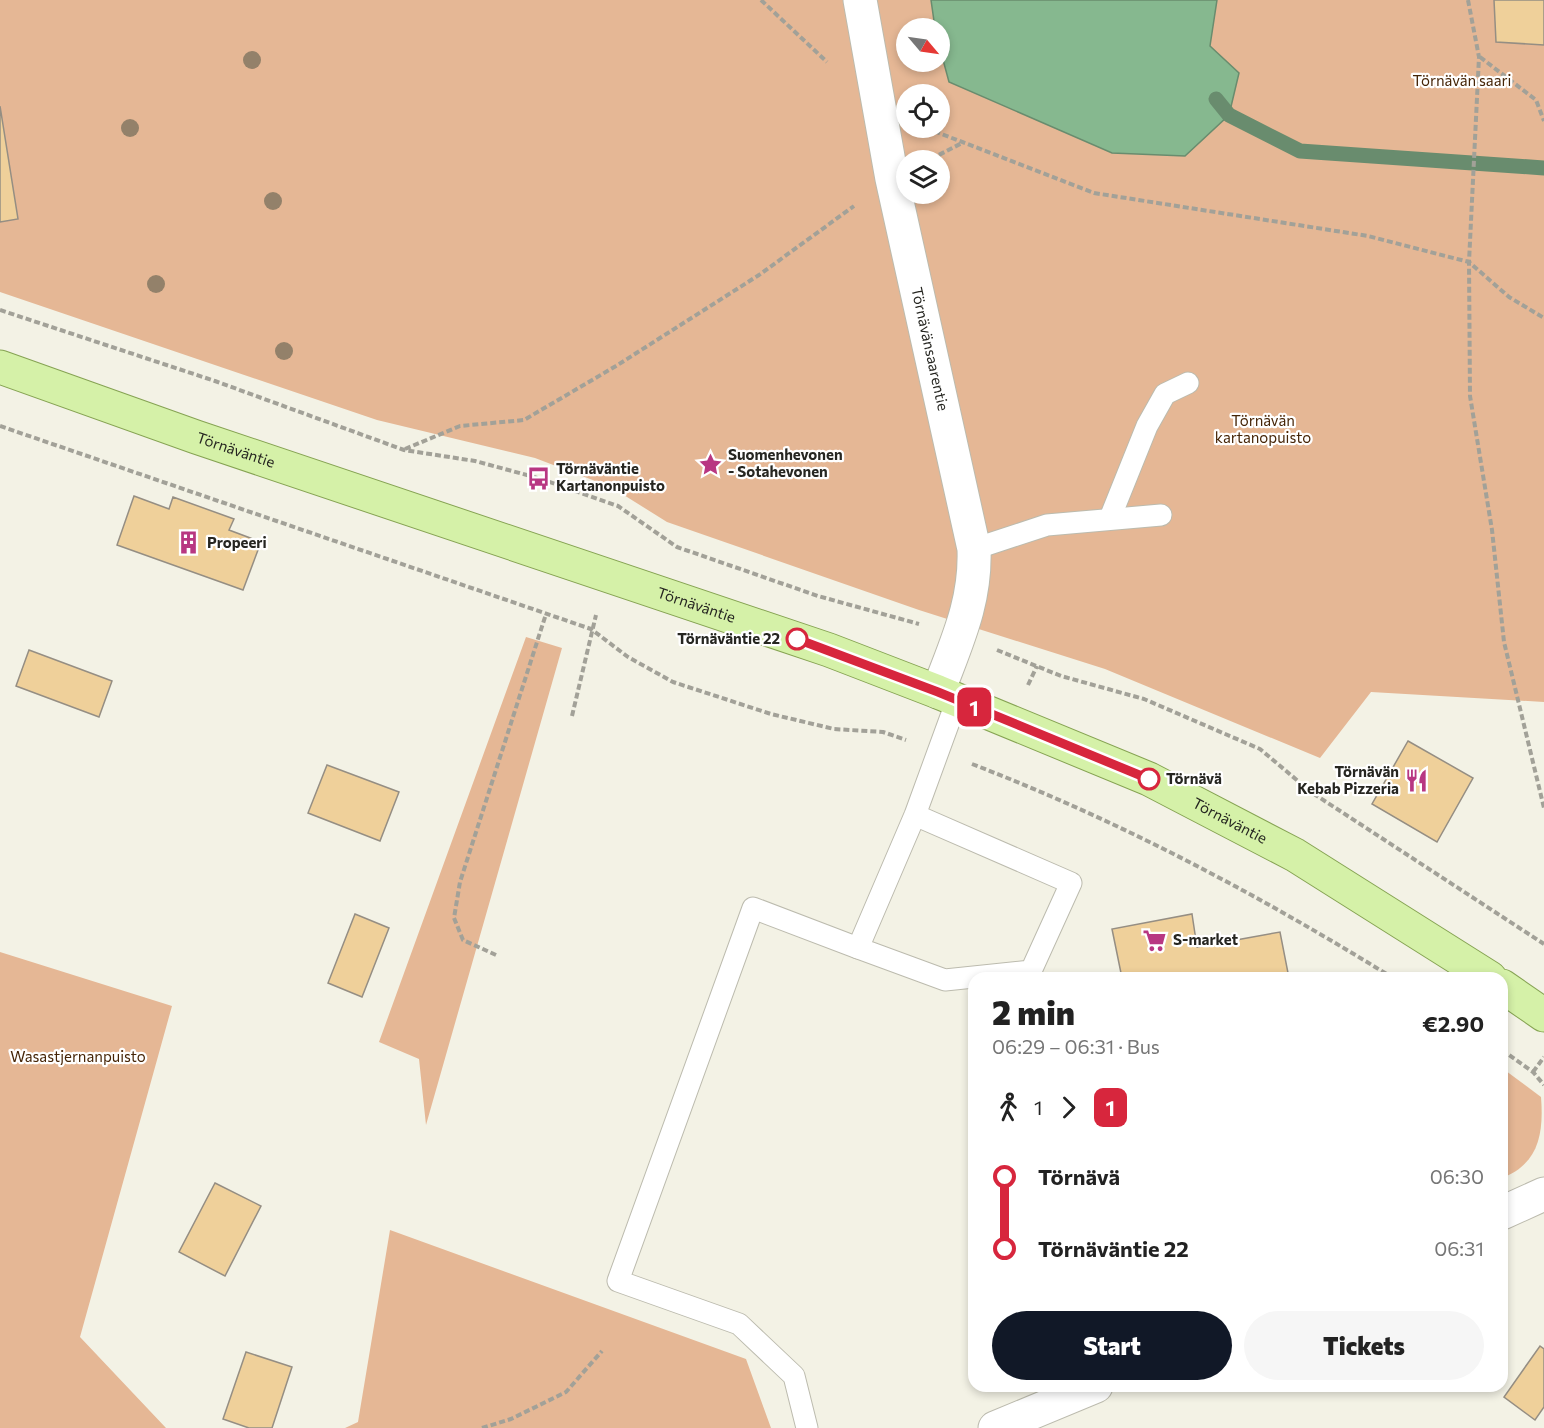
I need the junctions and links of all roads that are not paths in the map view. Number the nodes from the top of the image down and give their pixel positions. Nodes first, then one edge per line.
1 (860, 0) edge
2 (0, 367) edge
3 (1188, 382) dead end
4 (1161, 515) dead end
5 (1110, 518) junction
6 (974, 549) junction
7 (947, 696) junction
8 (915, 815) junction
9 (858, 948) junction
10 (1021, 972) edge
11 (1480, 972) edge
12 (968, 978) edge
13 (1508, 990) edge
14 (1544, 1015) edge
15 (1544, 1194) edge
16 (1508, 1210) edge
17 (1081, 1392) edge
18 (807, 1428) edge
19 (994, 1428) edge

1 - 6 street, Törnävänsaarentie
2 - 7 main road, Törnäväntie
3 - 5 lane
4 - 5 lane
5 - 6 lane
6 - 7 street, Törnävänsaarentie
7 - 8 lane
7 - 11 main road, Törnäväntie
8 - 9 lane
8 - 10 lane
9 - 12 lane
9 - 18 lane
13 - 14 main road
15 - 16 street
17 - 19 street

